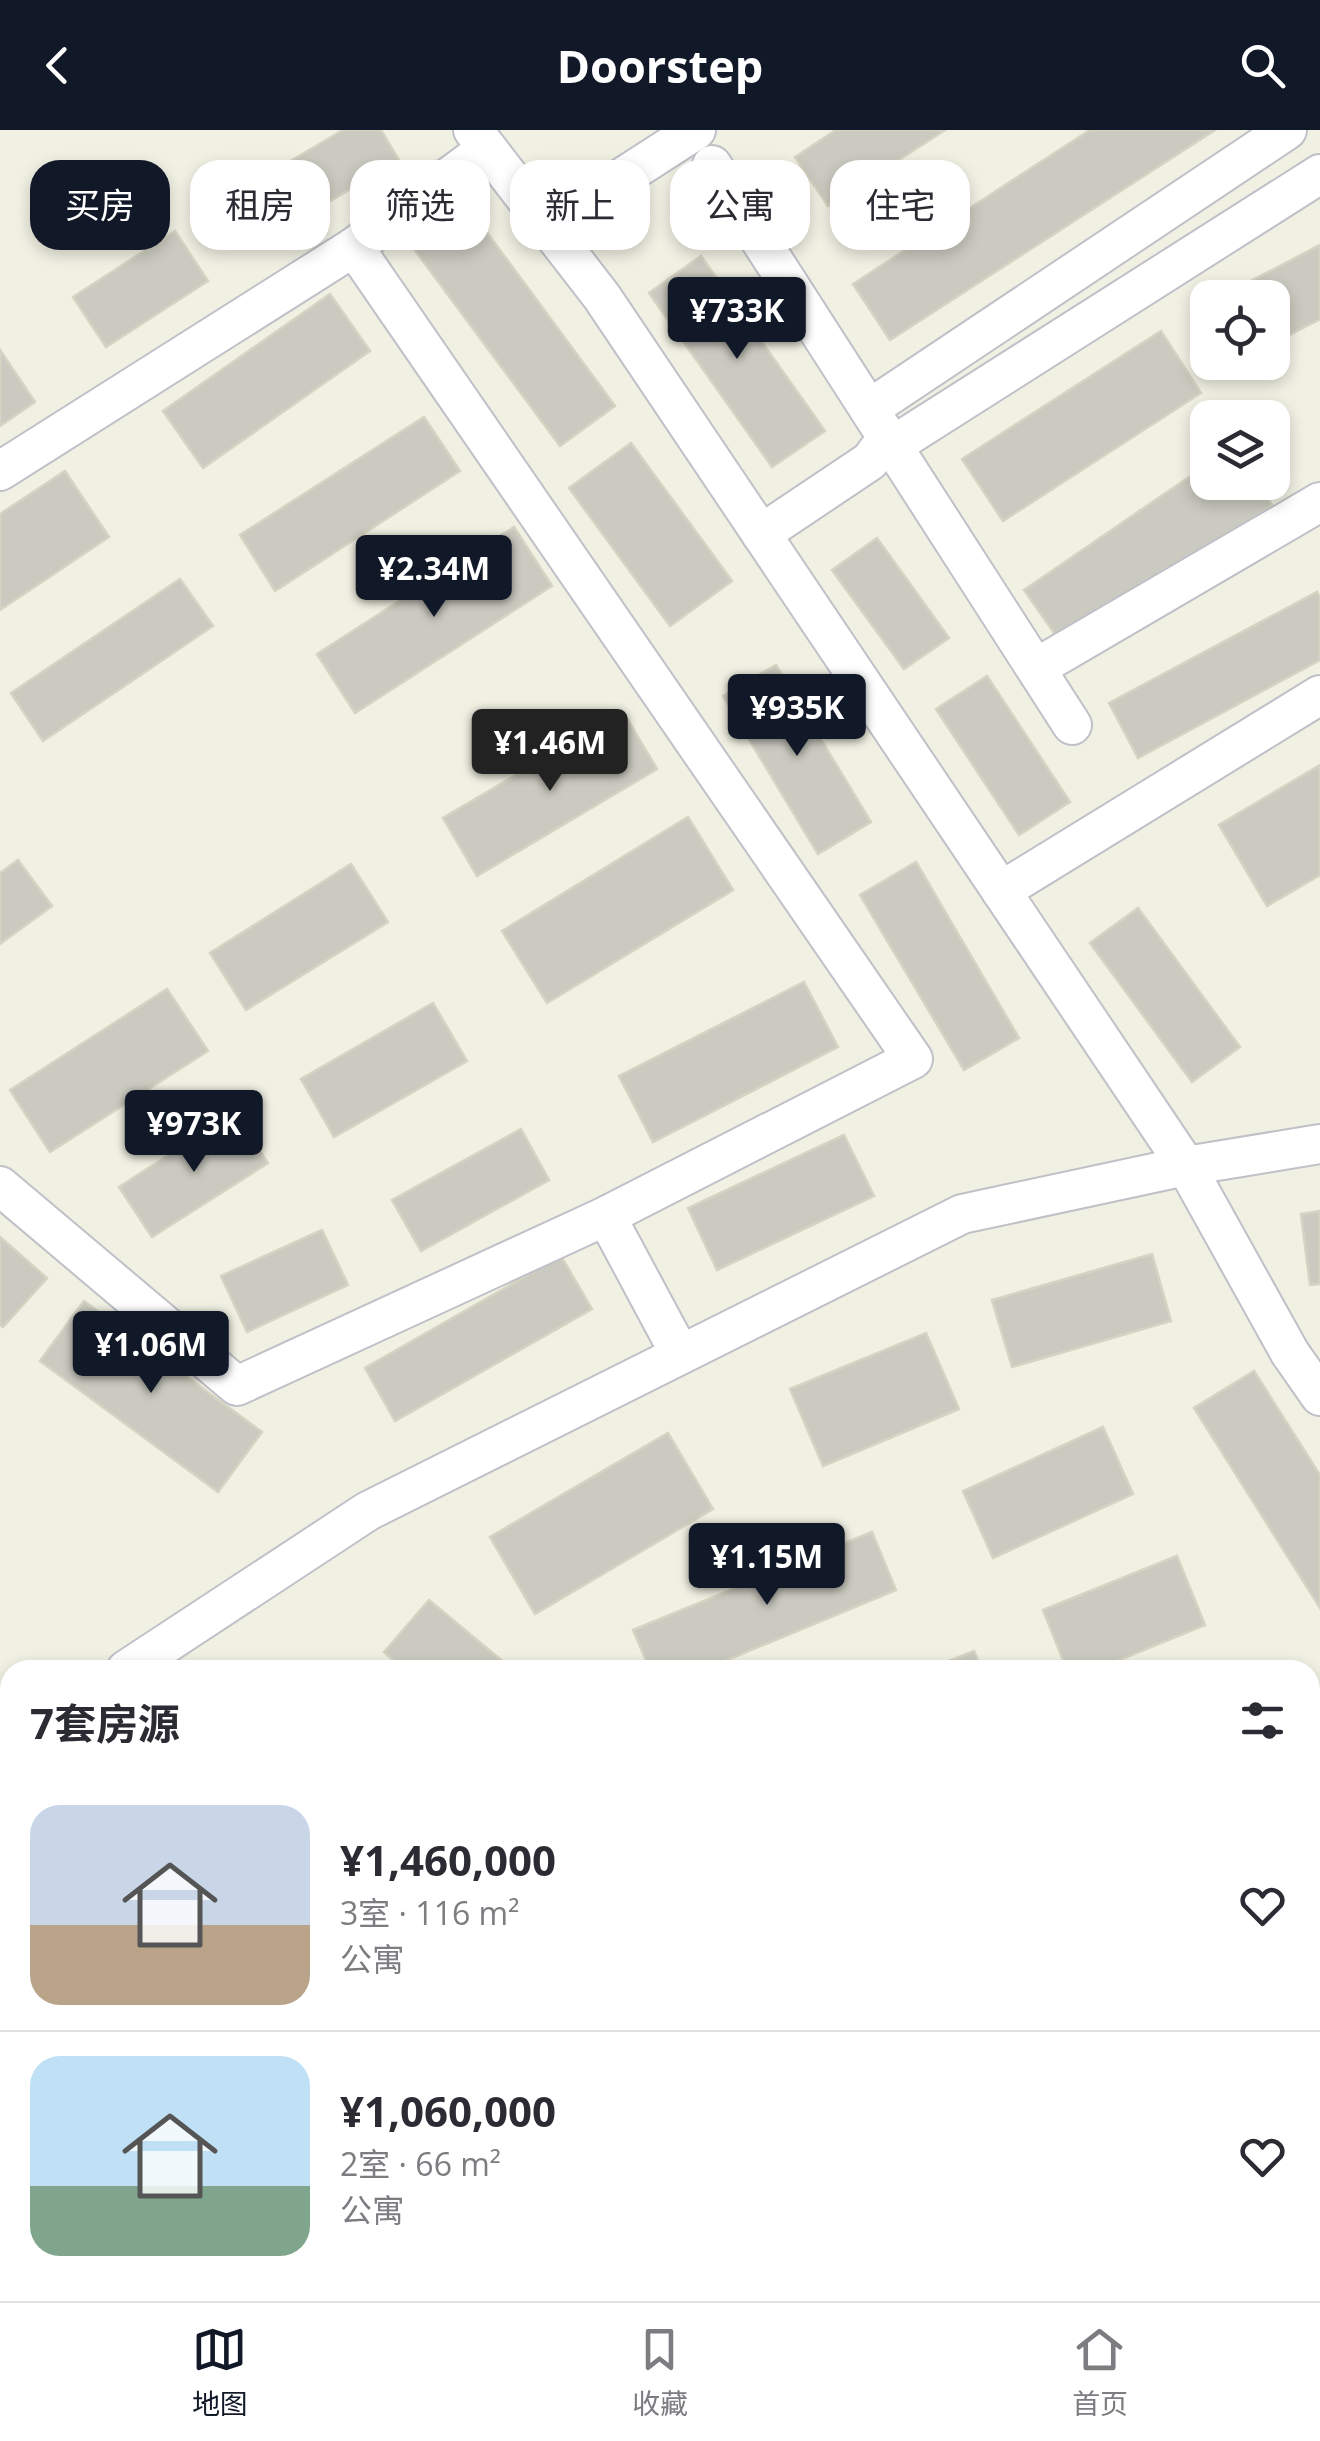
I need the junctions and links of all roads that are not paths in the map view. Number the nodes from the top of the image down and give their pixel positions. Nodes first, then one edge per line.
1 (696, 130) edge
2 (1287, 130) edge
3 (480, 139) edge
4 (456, 160) edge
5 (649, 160) edge
6 (1320, 174) edge
7 (510, 178) edge
8 (350, 250) edge
9 (356, 250) edge
10 (566, 250) edge
11 (767, 250) edge
12 (883, 431) junction
13 (0, 471) edge
14 (1320, 502) edge
15 (761, 534) junction
16 (1036, 668) junction
17 (1320, 696) edge
18 (1072, 725) dead end
19 (1001, 891) junction
20 (1320, 1144) edge
21 (1186, 1166) junction
22 (0, 1186) edge
23 (606, 1216) junction
24 (680, 1354) junction
25 (1320, 1396) edge
26 (141, 1660) edge

1 - 5 street
2 - 12 street
3 - 4 street
3 - 7 street
6 - 12 street
8 - 13 street
9 - 23 street
10 - 15 street
11 - 12 street
12 - 15 street
12 - 16 street
14 - 16 street
15 - 19 street
16 - 18 street
17 - 19 street
19 - 21 street
20 - 21 street
21 - 24 street
21 - 25 street
22 - 23 street
23 - 24 street
24 - 26 street

